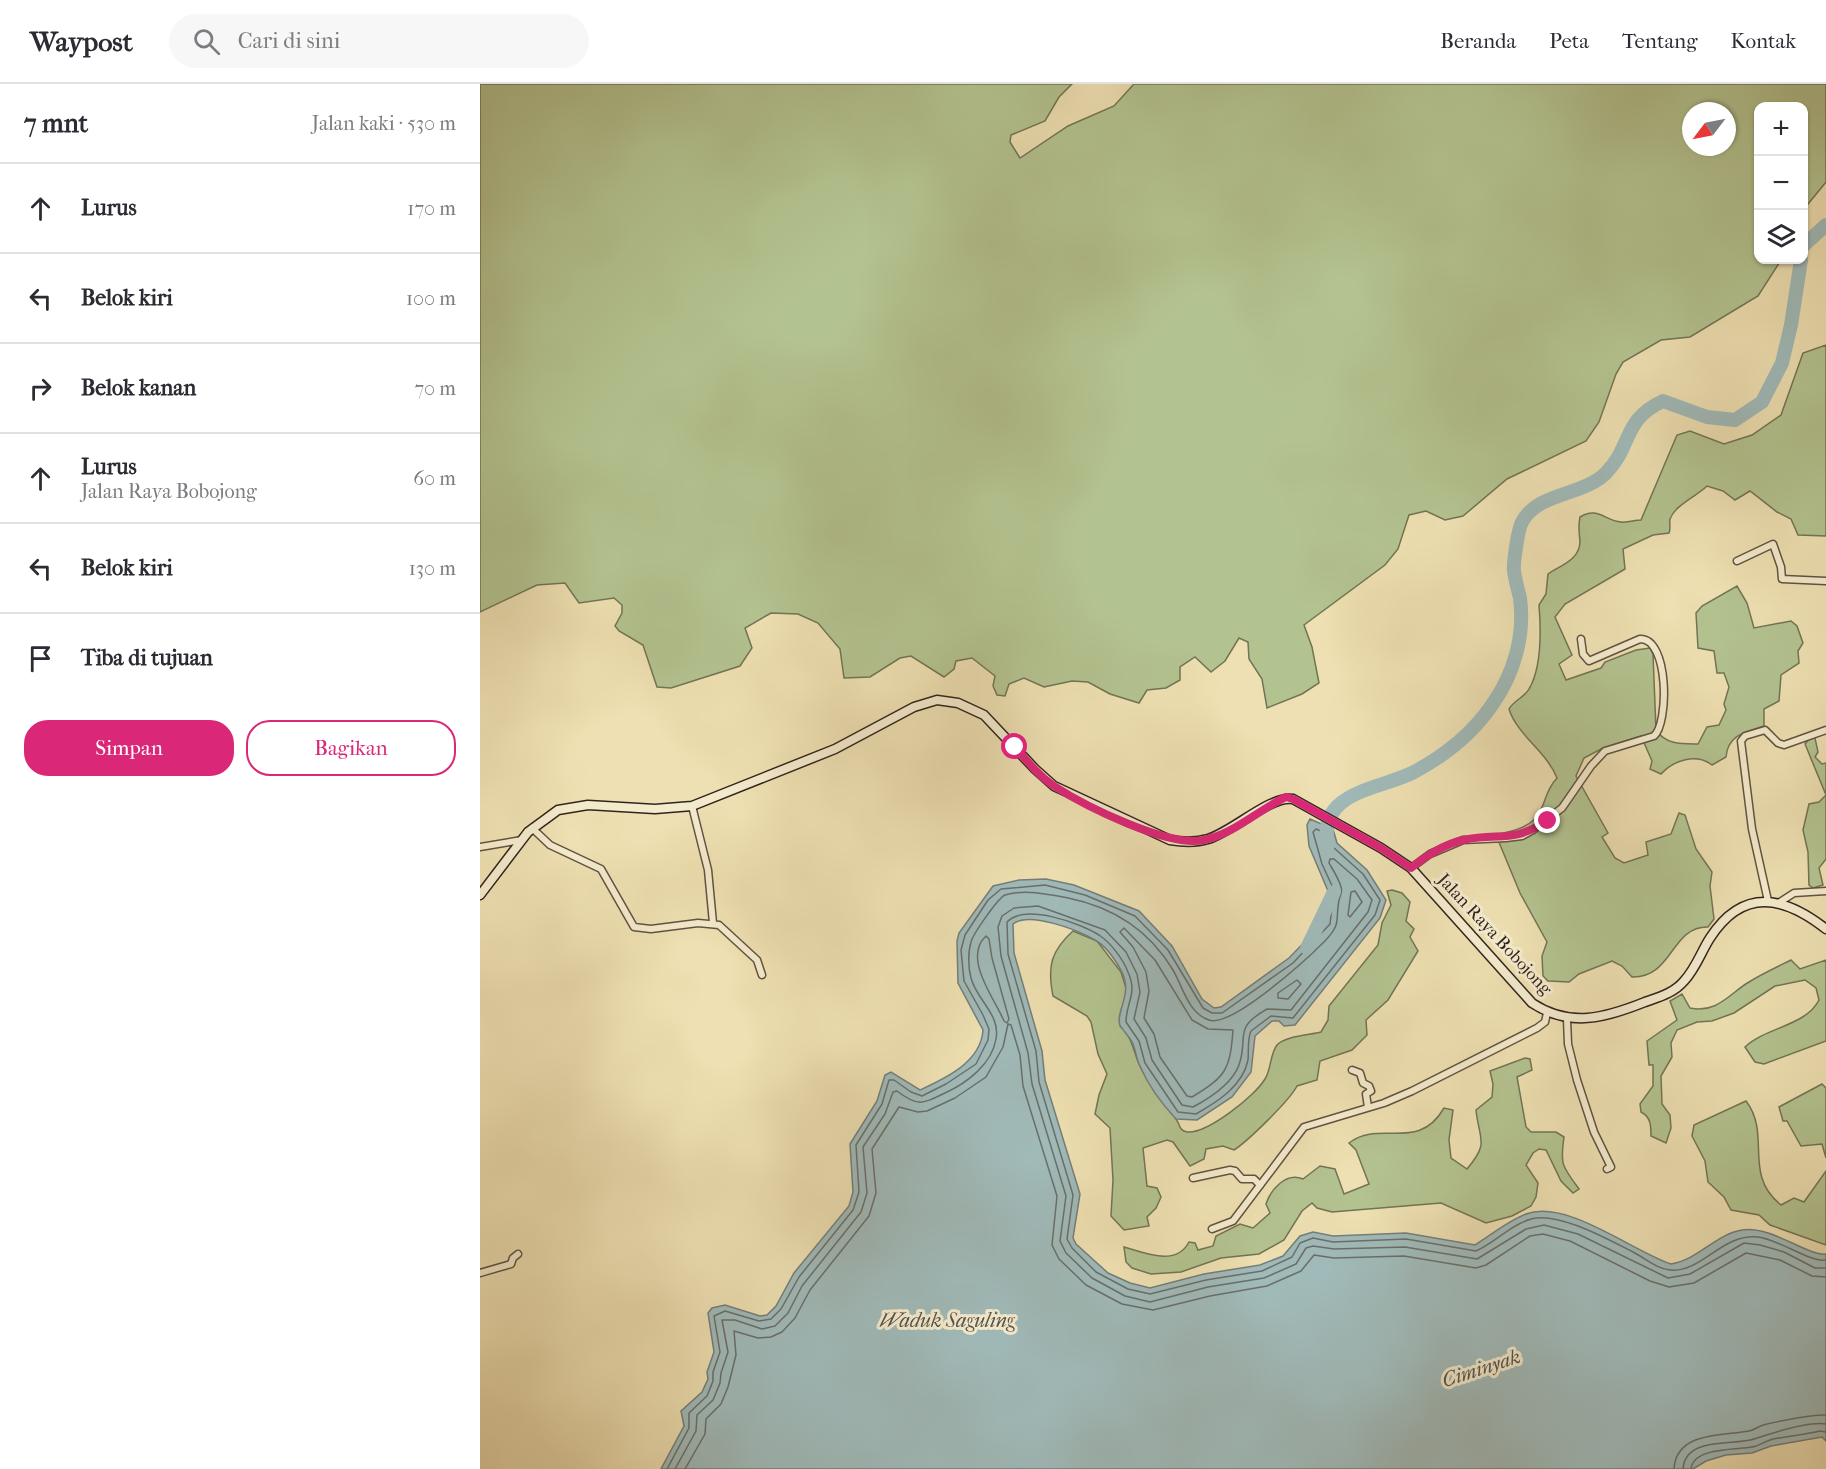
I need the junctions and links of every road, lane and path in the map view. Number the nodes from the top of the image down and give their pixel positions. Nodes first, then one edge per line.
1 (1737, 561) dead end
2 (1826, 581) edge
3 (1581, 639) dead end
4 (1826, 730) edge
5 (692, 806) junction
6 (532, 828) junction
7 (522, 840) junction
8 (480, 847) edge
9 (1411, 868) junction
10 (1826, 891) edge
11 (480, 895) edge
12 (1768, 901) junction
13 (1780, 902) junction
14 (713, 923) junction
15 (1826, 929) edge
16 (762, 975) dead end
17 (1547, 1012) junction
18 (1566, 1018) junction
19 (1352, 1070) dead end
20 (1368, 1107) junction
21 (1607, 1170) dead end
22 (1193, 1178) dead end
23 (1260, 1185) junction
24 (1212, 1229) dead end
25 (518, 1254) dead end
26 (480, 1273) edge

1 - 2 street
3 - 9 street
4 - 12 street
5 - 6 main road
5 - 9 main road, Jalan Raya Bobojong
5 - 14 street
6 - 7 main road
6 - 14 street
7 - 8 street
7 - 11 main road
9 - 17 main road, Jalan Raya Bobojong
10 - 13 street
12 - 13 main road, Jalan Raya Bobojong
12 - 18 main road, Jalan Raya Bobojong
13 - 15 main road, Jalan Raya Bobojong
14 - 16 street
17 - 18 main road, Jalan Raya Bobojong
17 - 20 street
18 - 21 street
19 - 20 street
20 - 23 street
22 - 23 street
23 - 24 street
25 - 26 street

